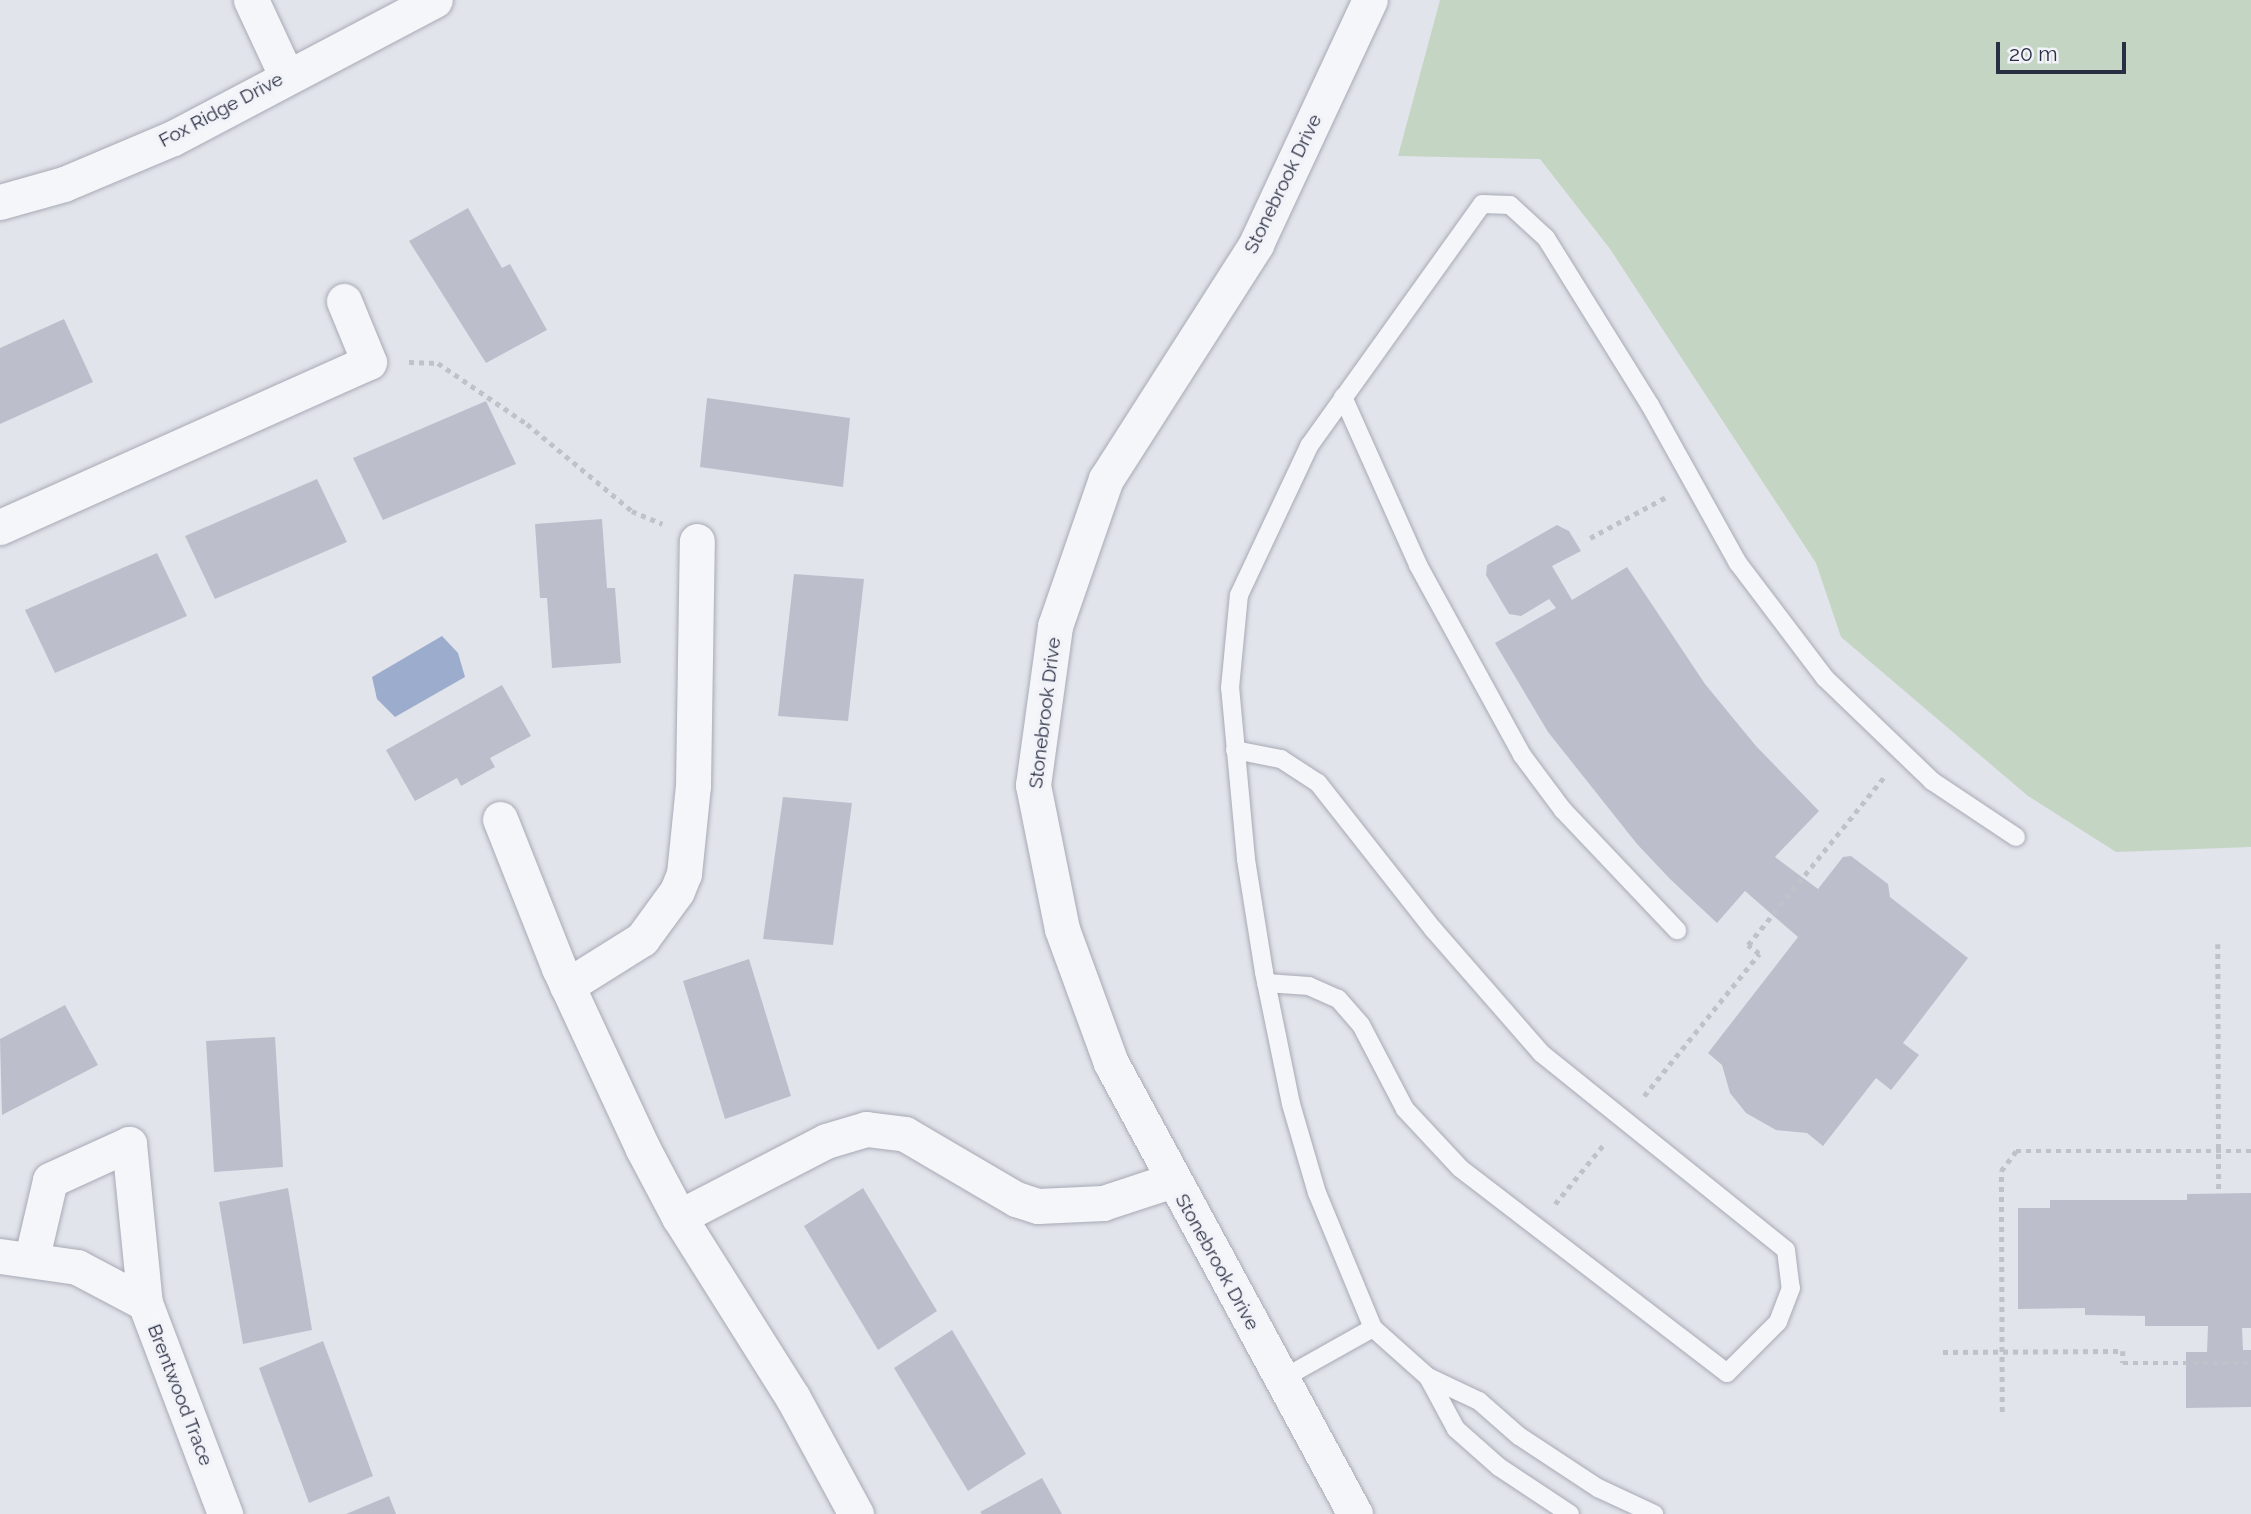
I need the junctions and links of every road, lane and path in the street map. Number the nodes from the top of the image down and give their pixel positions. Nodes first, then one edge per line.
1 (251, 0) edge
2 (435, 0) edge
3 (1370, 0) edge
4 (286, 75) junction
5 (0, 202) edge
6 (344, 301) dead end
7 (369, 362) junction
8 (1343, 397) junction
9 (1692, 483) junction
10 (0, 527) edge
11 (1590, 538) dead end
12 (697, 541) joint
13 (1236, 750) junction
14 (1903, 754) junction
15 (500, 819) dead end
16 (2016, 837) dead end
17 (1677, 930) dead end
18 (2218, 944) dead end
19 (1266, 983) junction
20 (567, 986) junction
21 (1624, 1120) junction
22 (2218, 1151) junction
23 (2251, 1151) edge
24 (1173, 1180) junction
25 (2219, 1193) dead end
26 (679, 1217) junction
27 (1537, 1226) junction
28 (16, 1257) edge
29 (145, 1303) junction
30 (1373, 1328) junction
31 (1943, 1352) dead end
32 (2002, 1352) junction
33 (2251, 1363) edge
34 (1428, 1377) junction
35 (1282, 1379) junction
36 (2002, 1412) dead end
37 (225, 1514) edge
38 (856, 1514) edge
39 (1355, 1514) edge
40 (1570, 1514) edge
41 (1654, 1514) edge

1 - 4 street
2 - 4 street, Fox Ridge Drive
3 - 24 street, Stonebrook Drive
4 - 5 street, Fox Ridge Drive
6 - 7 street
7 - 10 street
7 - 12 path
8 - 9 lane
8 - 13 lane
8 - 17 lane
9 - 11 path
9 - 14 lane
12 - 20 street
13 - 19 lane
13 - 21 lane
14 - 16 lane
14 - 21 path
15 - 20 street
18 - 22 path
19 - 27 lane
19 - 30 lane
20 - 26 street
21 - 27 path
21 - 27 lane
22 - 23 path
22 - 25 path
22 - 32 path
24 - 26 street
24 - 35 street, Stonebrook Drive
26 - 38 street
28 - 29 street, Brentwood Trace
28 - 29 street
29 - 37 street, Brentwood Trace
30 - 34 lane
30 - 35 lane
31 - 32 path
32 - 33 path
32 - 36 path
34 - 40 lane
34 - 41 lane
35 - 39 street, Stonebrook Drive

